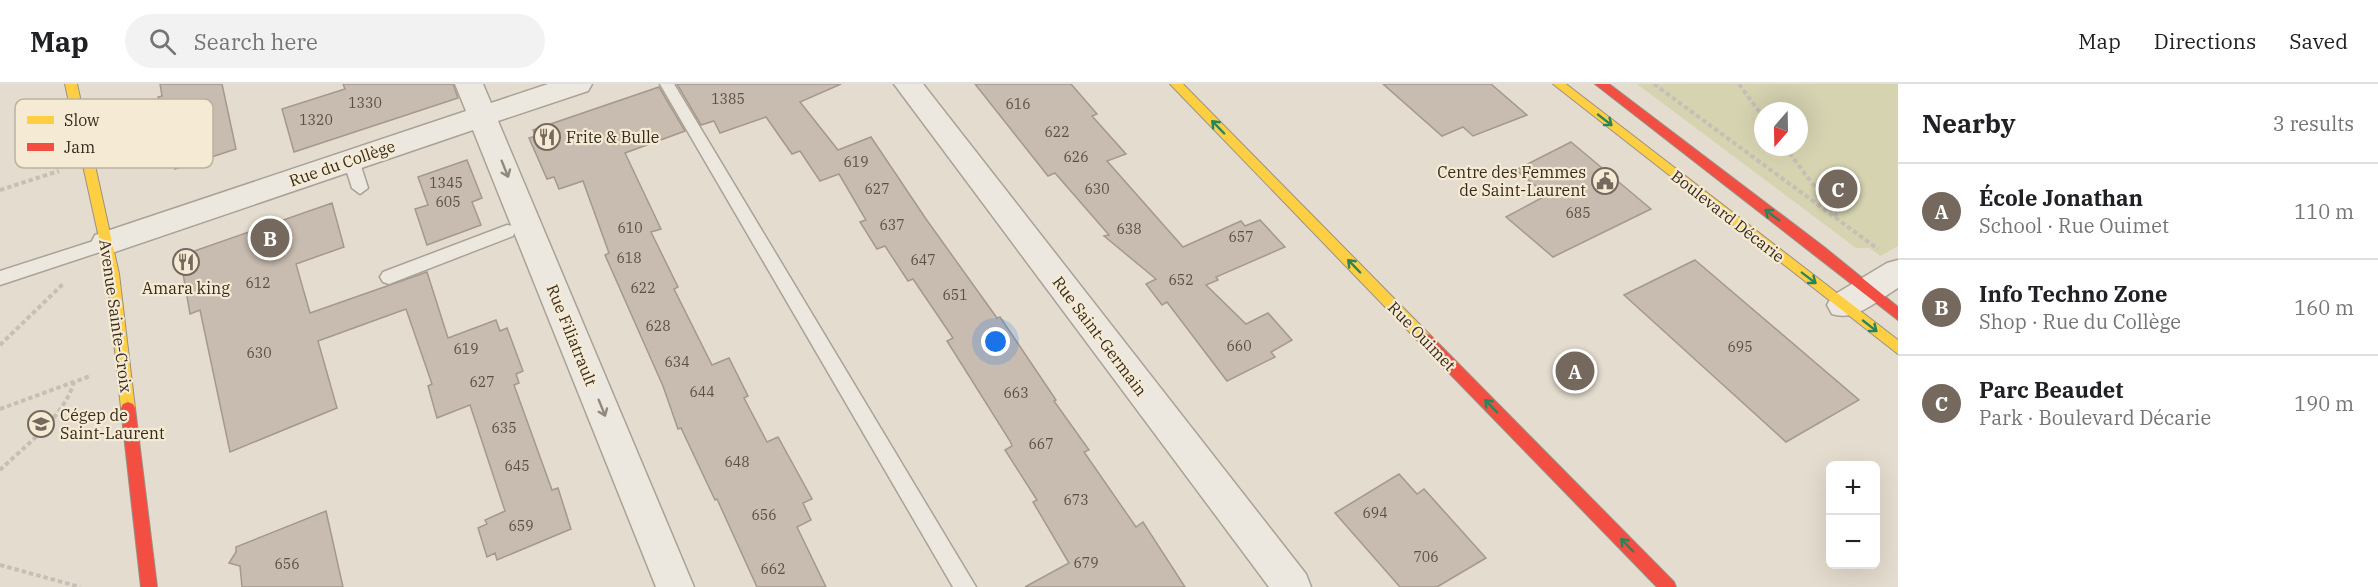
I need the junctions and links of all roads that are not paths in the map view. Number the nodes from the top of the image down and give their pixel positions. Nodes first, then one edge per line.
1 (71, 84) edge
2 (469, 84) edge
3 (578, 84) edge
4 (668, 84) edge
5 (908, 84) edge
6 (1176, 84) edge
7 (1559, 84) edge
8 (1601, 84) edge
9 (74, 99) edge
10 (483, 115) junction
11 (351, 160) junction
12 (89, 168) edge
13 (360, 188) dead end
14 (507, 231) dead end
15 (106, 243) junction
16 (1891, 263) edge
17 (389, 277) dead end
18 (0, 278) edge
19 (1855, 297) junction
20 (1898, 315) edge
21 (1898, 348) edge
22 (149, 587) edge
23 (675, 587) edge
24 (965, 587) edge
25 (1292, 587) edge
26 (1668, 587) edge

1 - 9 street, Avenue Sainte-Croix
2 - 10 street, Rue Filiatrault
3 - 10 street, Rue du Collège
4 - 24 lane
5 - 25 street, Rue Saint-Germain
26 -> 6 street, Rue Ouimet
7 -> 19 street, Boulevard Décarie
19 -> 8 street, Boulevard Décarie
10 - 11 street, Rue du Collège
10 -> 23 street, Rue Filiatrault
11 - 13 lane
11 - 15 street, Rue du Collège
12 - 15 street, Avenue Sainte-Croix
14 - 17 lane
15 - 18 lane
15 - 22 street, Avenue Sainte-Croix
16 - 19 street
19 - 20 street, Boulevard Décarie
19 -> 21 street, Boulevard Décarie

